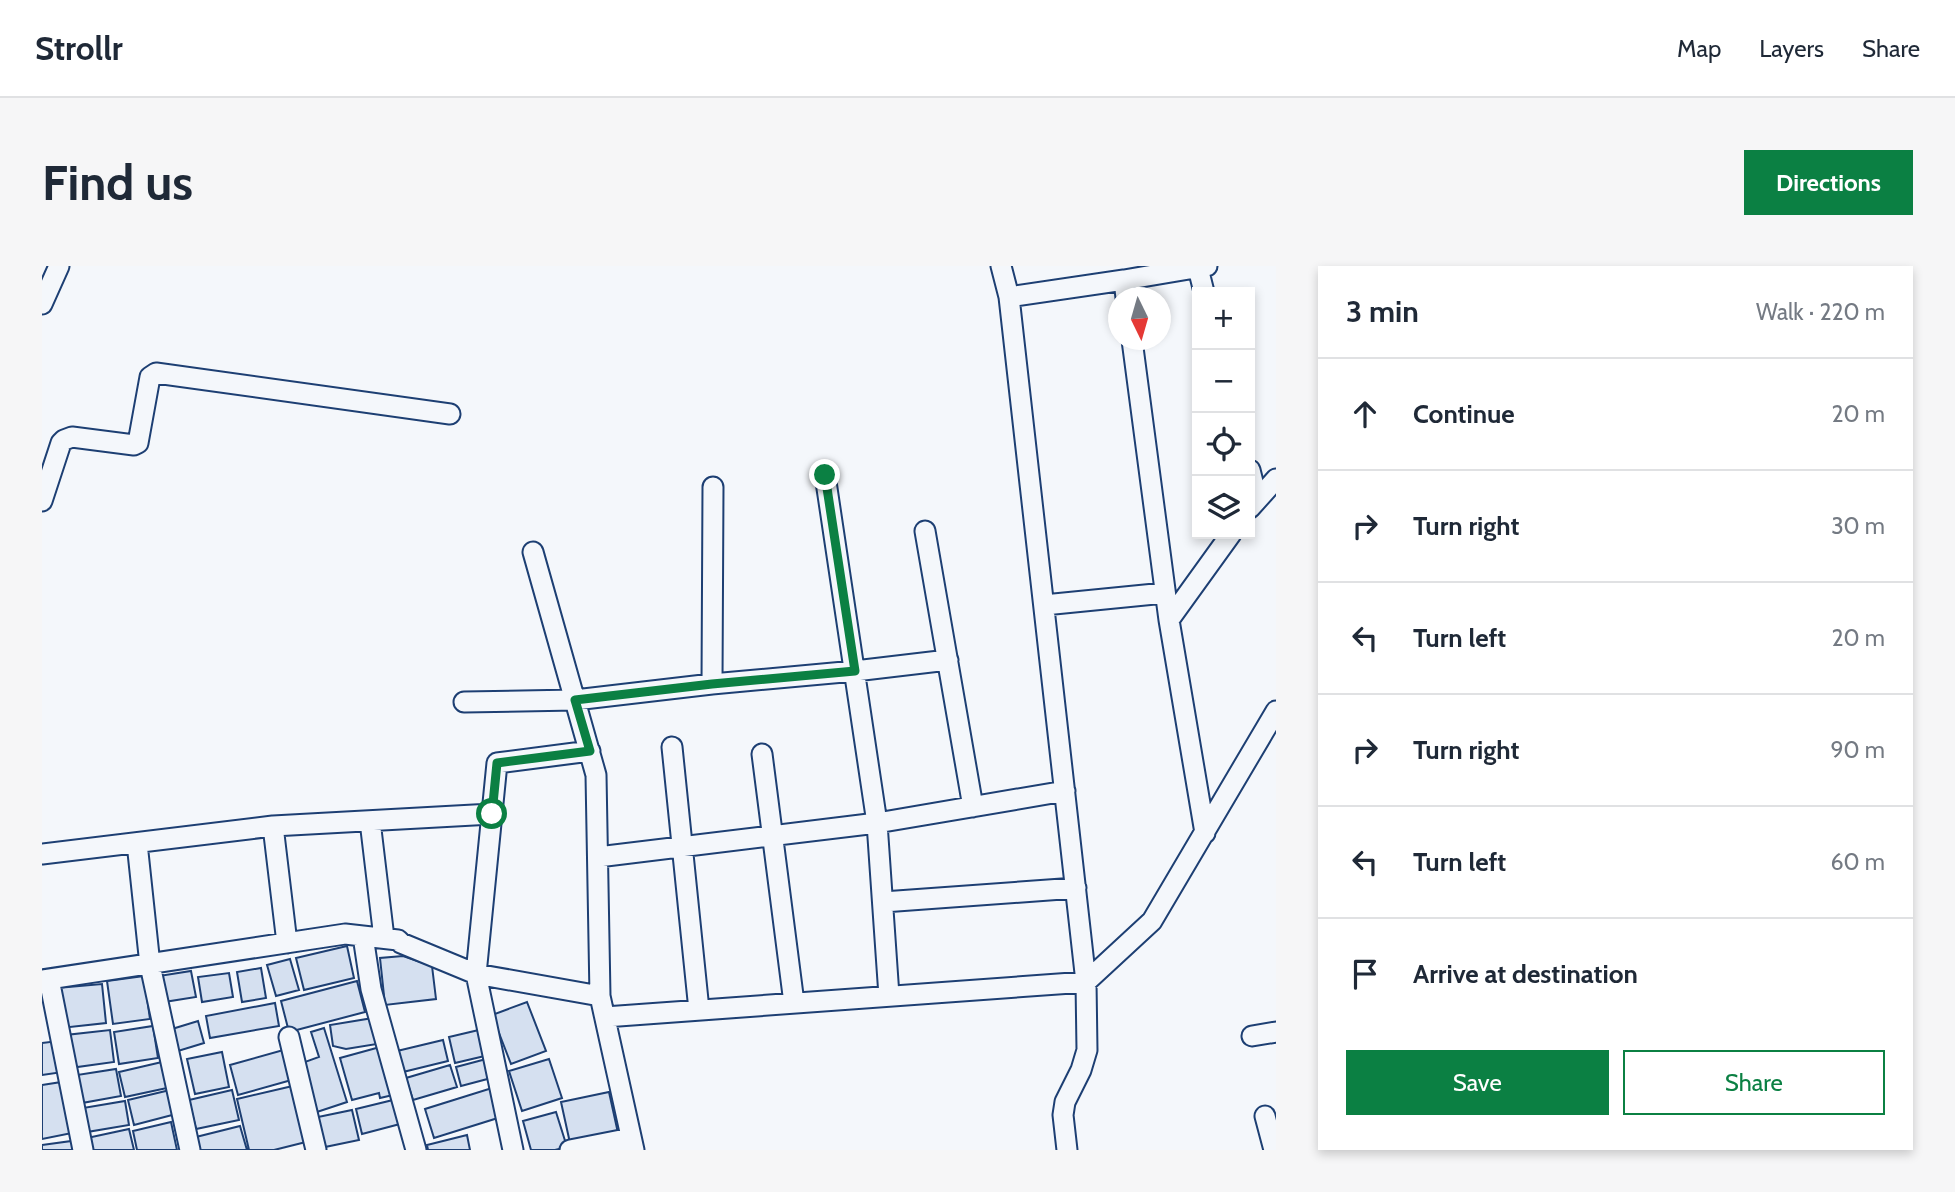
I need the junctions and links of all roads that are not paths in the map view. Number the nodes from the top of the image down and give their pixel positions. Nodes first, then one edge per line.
1 (59, 266) edge
2 (1001, 266) edge
3 (1202, 267) edge
4 (46, 283) edge
5 (1132, 287) edge
6 (1204, 287) edge
7 (1108, 290) edge
8 (1009, 297) junction
9 (42, 304) edge
10 (1133, 350) edge
11 (450, 414) dead end
12 (825, 475) dead end
13 (1276, 479) edge
14 (713, 487) dead end
15 (42, 501) edge
16 (1255, 501) edge
17 (925, 531) dead end
18 (1227, 539) edge
19 (533, 552) dead end
20 (1165, 593) junction
21 (1044, 605) junction
22 (1169, 620) junction
23 (948, 660) junction
24 (855, 671) junction
25 (712, 684) junction
26 (575, 700) junction
27 (464, 702) dead end
28 (1276, 711) edge
29 (672, 747) dead end
30 (590, 751) junction
31 (762, 754) dead end
32 (1065, 791) junction
33 (973, 807) junction
34 (492, 814) junction
35 (370, 821) junction
36 (877, 823) junction
37 (274, 826) junction
38 (1205, 832) junction
39 (774, 836) junction
40 (136, 843) junction
41 (682, 847) junction
42 (42, 854) edge
43 (597, 857) junction
44 (1076, 888) junction
45 (883, 902) junction
46 (363, 936) junction
47 (384, 938) junction
48 (287, 943) junction
49 (150, 965) junction
50 (476, 974) junction
51 (46, 980) edge
52 (1086, 982) junction
53 (600, 996) junction
54 (889, 996) junction
55 (794, 1003) junction
56 (699, 1010) junction
57 (605, 1017) junction
58 (1276, 1032) edge
59 (1252, 1036) dead end
60 (289, 1037) dead end
61 (1265, 1116) dead end
62 (633, 1144) edge
63 (83, 1150) edge
64 (191, 1150) edge
65 (316, 1150) edge
66 (416, 1150) edge
67 (513, 1150) edge
68 (570, 1150) edge
69 (1067, 1150) edge
70 (1274, 1150) edge

1 - 4 street
2 - 8 street
3 - 5 street
3 - 6 street
4 - 9 street
7 - 8 street
8 - 21 street
10 - 20 street
11 - 15 street
12 - 24 street
13 - 16 street
14 - 25 street
17 - 23 street
18 - 22 street
19 - 26 street
20 - 21 street
20 - 22 street
21 - 32 street
22 - 38 street
23 - 24 street
23 - 33 street
24 - 25 street
24 - 36 street
25 - 26 street
26 - 27 street
26 - 30 street
28 - 38 street
29 - 41 street
30 - 34 street
30 - 43 street
31 - 39 street
32 - 33 street
32 - 44 street
33 - 36 street
34 - 35 street
34 - 50 street
35 - 37 street
35 - 47 street
36 - 39 street
36 - 45 street
37 - 40 street
37 - 48 street
38 - 52 street
39 - 41 street
39 - 55 street
40 - 42 street
40 - 49 street
41 - 43 street
41 - 56 street
43 - 53 street
44 - 45 street
44 - 52 street
45 - 54 street
46 - 47 street
46 - 48 street
46 - 66 street
47 - 50 street
48 - 49 street
49 - 51 street
49 - 64 street
50 - 53 street
50 - 67 street
51 - 63 street
52 - 54 street
52 - 69 street
53 - 57 street
54 - 55 street
55 - 56 street
56 - 57 street
57 - 62 street
58 - 59 street
60 - 65 street
61 - 70 street
62 - 68 street

